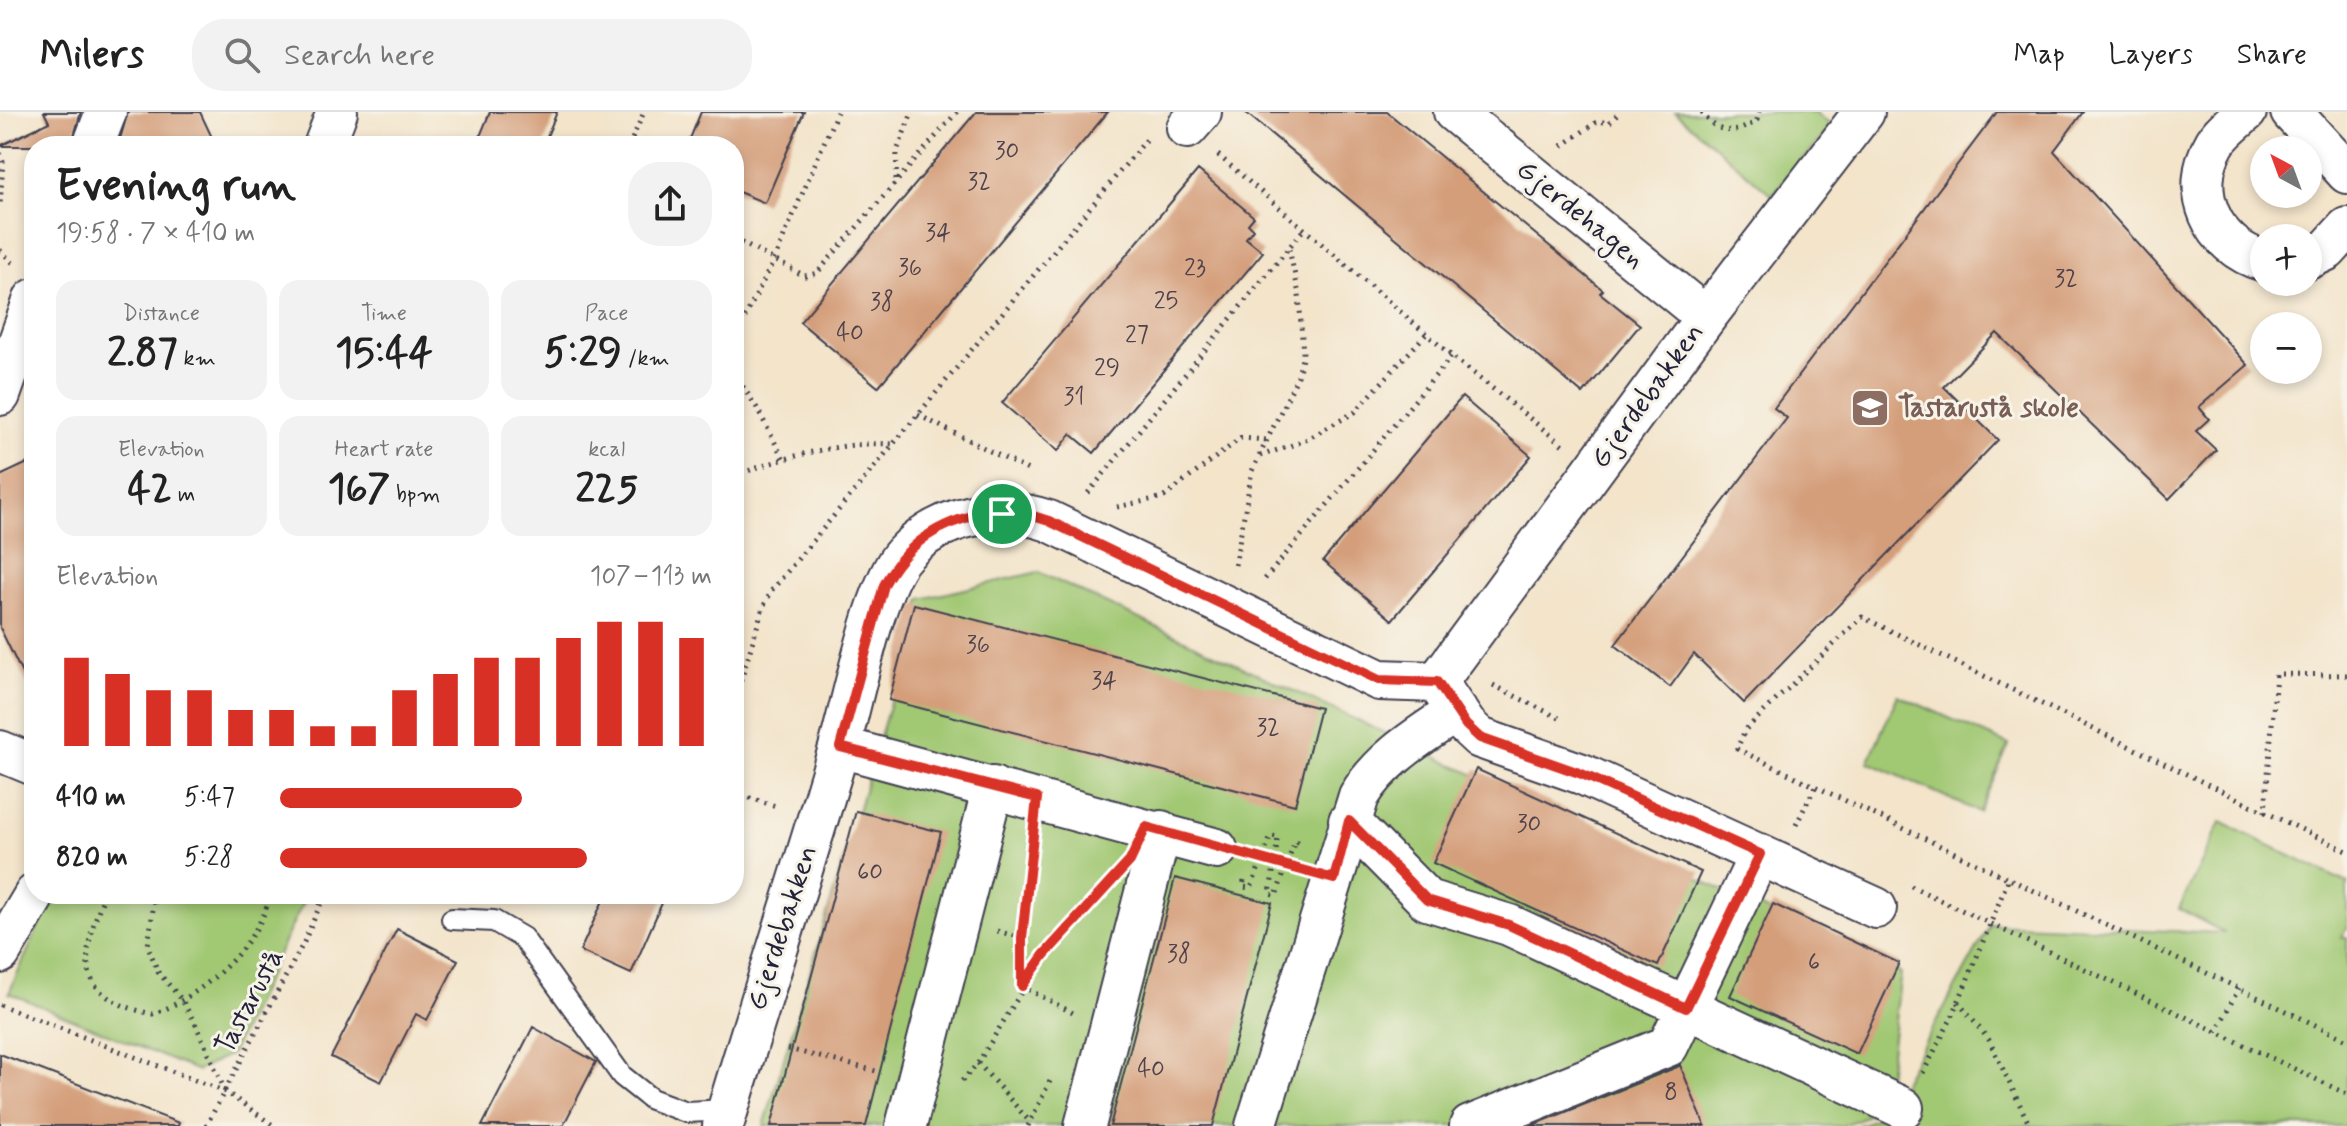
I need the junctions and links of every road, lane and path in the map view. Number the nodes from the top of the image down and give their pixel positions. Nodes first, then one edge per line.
1 (106, 112) edge
2 (337, 112) edge
3 (644, 112) edge
4 (837, 112) edge
5 (912, 112) edge
6 (957, 112) edge
7 (1454, 112) edge
8 (1620, 112) edge
9 (1702, 112) edge
10 (1759, 112) edge
11 (1864, 112) edge
12 (2246, 112) edge
13 (2291, 112) edge
14 (1194, 120) edge
15 (97, 136) edge
16 (328, 136) edge
17 (633, 136) edge
18 (0, 153) edge
19 (1525, 171) junction
20 (2347, 173) edge
21 (896, 182) junction
22 (0, 206) edge
23 (2347, 228) edge
24 (1304, 229) junction
25 (744, 244) edge
26 (1289, 249) junction
27 (2322, 252) edge
28 (775, 258) junction
29 (2250, 258) edge
30 (1706, 317) junction
31 (744, 319) edge
32 (24, 327) edge
33 (1426, 334) junction
34 (1452, 356) junction
35 (744, 388) edge
36 (0, 395) edge
37 (1548, 432) dead end
38 (1266, 440) junction
39 (893, 444) junction
40 (1259, 456) junction
41 (783, 458) junction
42 (744, 472) edge
43 (1085, 497) dead end
44 (1109, 508) dead end
45 (1234, 569) dead end
46 (1262, 582) dead end
47 (744, 671) edge
48 (2347, 675) edge
49 (1447, 697) junction
50 (840, 747) junction
51 (0, 751) edge
52 (24, 761) edge
53 (993, 787) junction
54 (1815, 787) junction
55 (1037, 798) junction
56 (2265, 812) junction
57 (1349, 821) junction
58 (1794, 830) dead end
59 (1161, 831) junction
60 (2347, 851) edge
61 (1232, 853) junction
62 (1760, 854) junction
63 (1262, 861) junction
64 (1273, 864) junction
65 (1285, 867) junction
66 (2009, 878) junction
67 (1103, 889) dead end
68 (29, 904) edge
69 (101, 904) edge
70 (154, 904) edge
71 (266, 904) edge
72 (320, 904) edge
73 (1876, 908) dead end
74 (452, 919) dead end
75 (996, 931) dead end
76 (1022, 938) junction
77 (0, 953) edge
78 (1022, 986) junction
79 (2239, 988) junction
80 (182, 1000) junction
81 (1958, 1002) junction
82 (0, 1005) edge
83 (1686, 1008) junction
84 (1077, 1015) dead end
85 (2216, 1032) dead end
86 (749, 1039) junction
87 (2347, 1040) edge
88 (978, 1063) junction
89 (867, 1068) dead end
90 (960, 1084) dead end
91 (226, 1092) junction
92 (1903, 1108) joint
93 (726, 1118) edge
94 (1030, 1122) dead end
95 (206, 1126) edge
96 (274, 1126) edge
97 (906, 1126) edge
98 (1085, 1126) edge
99 (1256, 1126) edge
100 (1470, 1126) edge
101 (2030, 1126) edge

1 - 15 street
2 - 16 street
3 - 17 path
4 - 28 path
5 - 21 path
6 - 21 path
7 - 19 street, Gjerdehagen
8 - 19 path
9 - 10 path
11 - 30 street, Gjerdebakken
12 - 29 street
13 - 20 street
14 - 24 path
14 - 39 path
18 - 22 path
19 - 30 street, Gjerdehagen
21 - 28 path
23 - 27 street
24 - 26 path
24 - 33 path
25 - 28 path
26 - 38 path
26 - 43 path
28 - 31 path
30 - 49 street, Gjerdebakken
32 - 36 street
33 - 34 path
33 - 40 path
34 - 37 path
34 - 46 path
35 - 41 path
38 - 40 path
38 - 44 path
39 - 41 path
39 - 47 path
40 - 45 path
41 - 42 path
48 - 56 path
49 - 50 street, Gjerdebakken
49 - 57 street, Gjerdebakken
49 - 62 street
50 - 53 street
50 - 86 street, Gjerdebakken
51 - 52 street
53 - 55 street
53 - 97 street
54 - 56 path
54 - 58 path
54 - 66 path
55 - 59 street
55 - 76 path
56 - 60 path
57 - 83 street
57 - 99 street, Gjerdebakken
59 - 61 street
59 - 98 street
61 - 63 path
61 - 63 path
62 - 73 street
62 - 83 street
63 - 64 path
63 - 64 path
64 - 65 path
64 - 65 path
65 - 65 path
66 - 79 path
66 - 81 path
67 - 78 path
68 - 77 street
69 - 80 path
70 - 80 path
71 - 80 path
72 - 91 path, Tastarustå
74 - 93 lane, Gjerdebakken
75 - 76 path
76 - 78 path
78 - 84 path
78 - 88 path
79 - 85 path
79 - 87 path
80 - 91 path
81 - 92 path
81 - 101 path
82 - 91 path
83 - 92 street
83 - 100 street
86 - 89 path
86 - 93 street, Gjerdebakken
88 - 90 path
88 - 94 path
91 - 95 path, Tastarustå
91 - 96 path

